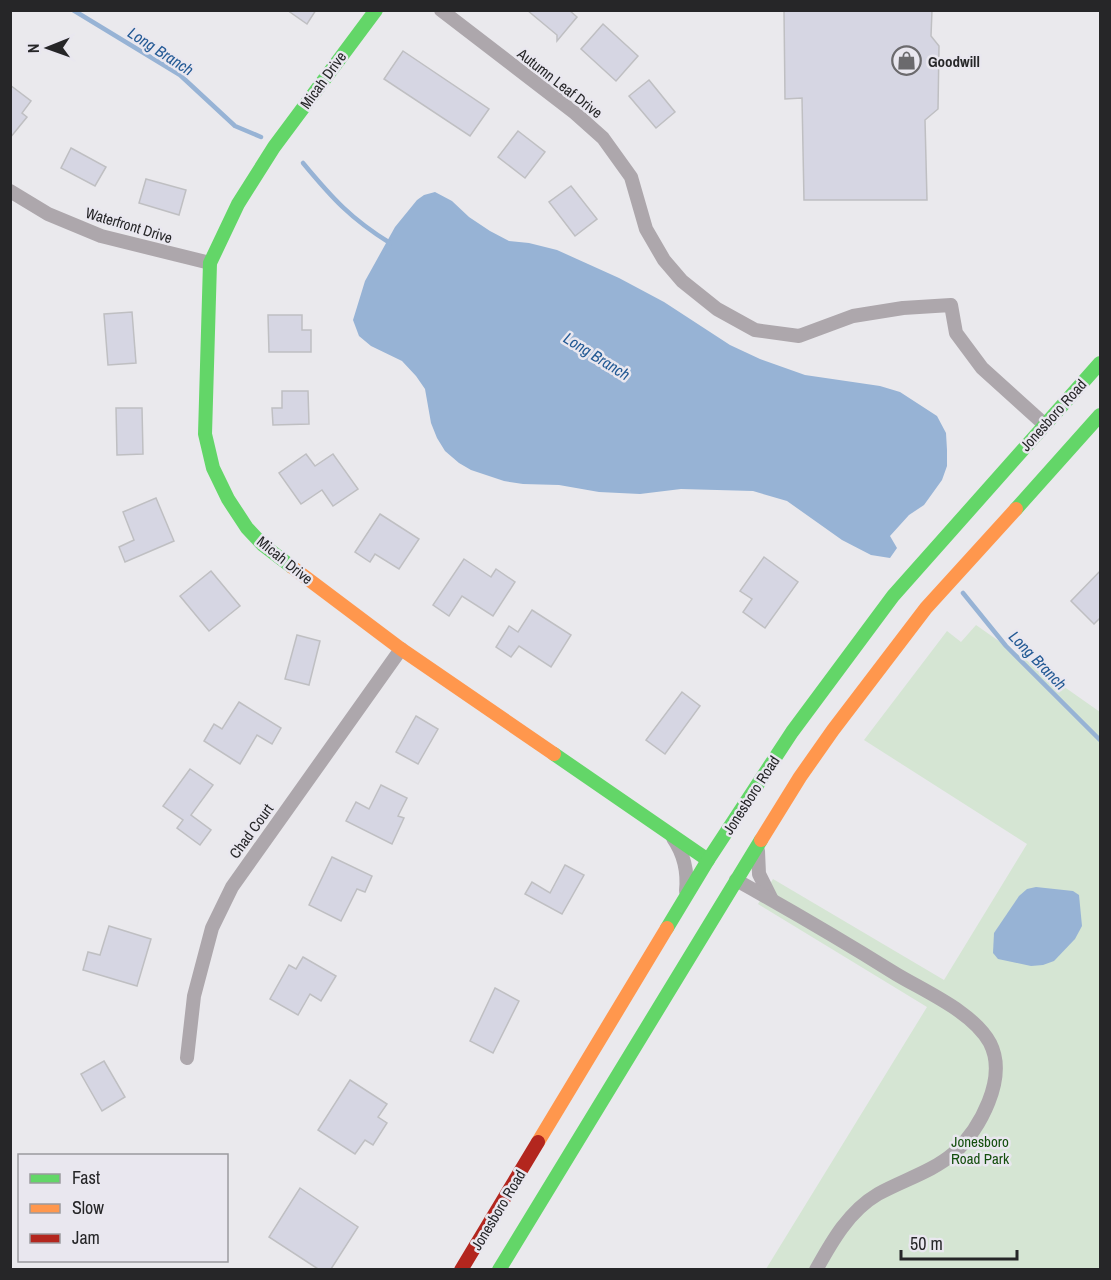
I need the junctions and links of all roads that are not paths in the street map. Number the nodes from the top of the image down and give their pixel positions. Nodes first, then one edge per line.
1 (376, 10) edge
2 (441, 10) edge
3 (10, 191) edge
4 (210, 263) junction
5 (1101, 363) edge
6 (1101, 416) edge
7 (1044, 424) junction
8 (401, 649) junction
9 (740, 812) junction
10 (667, 832) junction
11 (758, 843) junction
12 (732, 849) dead end
13 (732, 865) dead end
14 (714, 872) junction
15 (736, 880) junction
16 (684, 899) junction
17 (772, 900) junction
18 (703, 934) junction
19 (187, 1058) dead end
20 (461, 1269) edge
21 (499, 1269) edge
22 (816, 1269) edge

1 - 4 main road, Micah Drive
2 - 7 street, Autumn Leaf Drive
3 - 4 street, Waterfront Drive
4 - 8 main road, Micah Drive
5 - 7 main road, Jonesboro Road
6 - 11 main road, Jonesboro Road
7 - 9 main road, Jonesboro Road
8 - 10 main road, Micah Drive
8 - 19 street, Chad Court
9 - 12 main road
9 - 14 main road, Jonesboro Road
10 - 14 main road, Micah Drive
10 - 16 street
11 - 15 main road, Jonesboro Road
11 - 17 street
13 - 15 main road
14 - 16 main road, Jonesboro Road
14 - 18 main road
15 - 17 street
15 - 18 main road, Jonesboro Road
16 - 20 main road, Jonesboro Road
17 - 22 street
18 - 21 main road, Jonesboro Road

